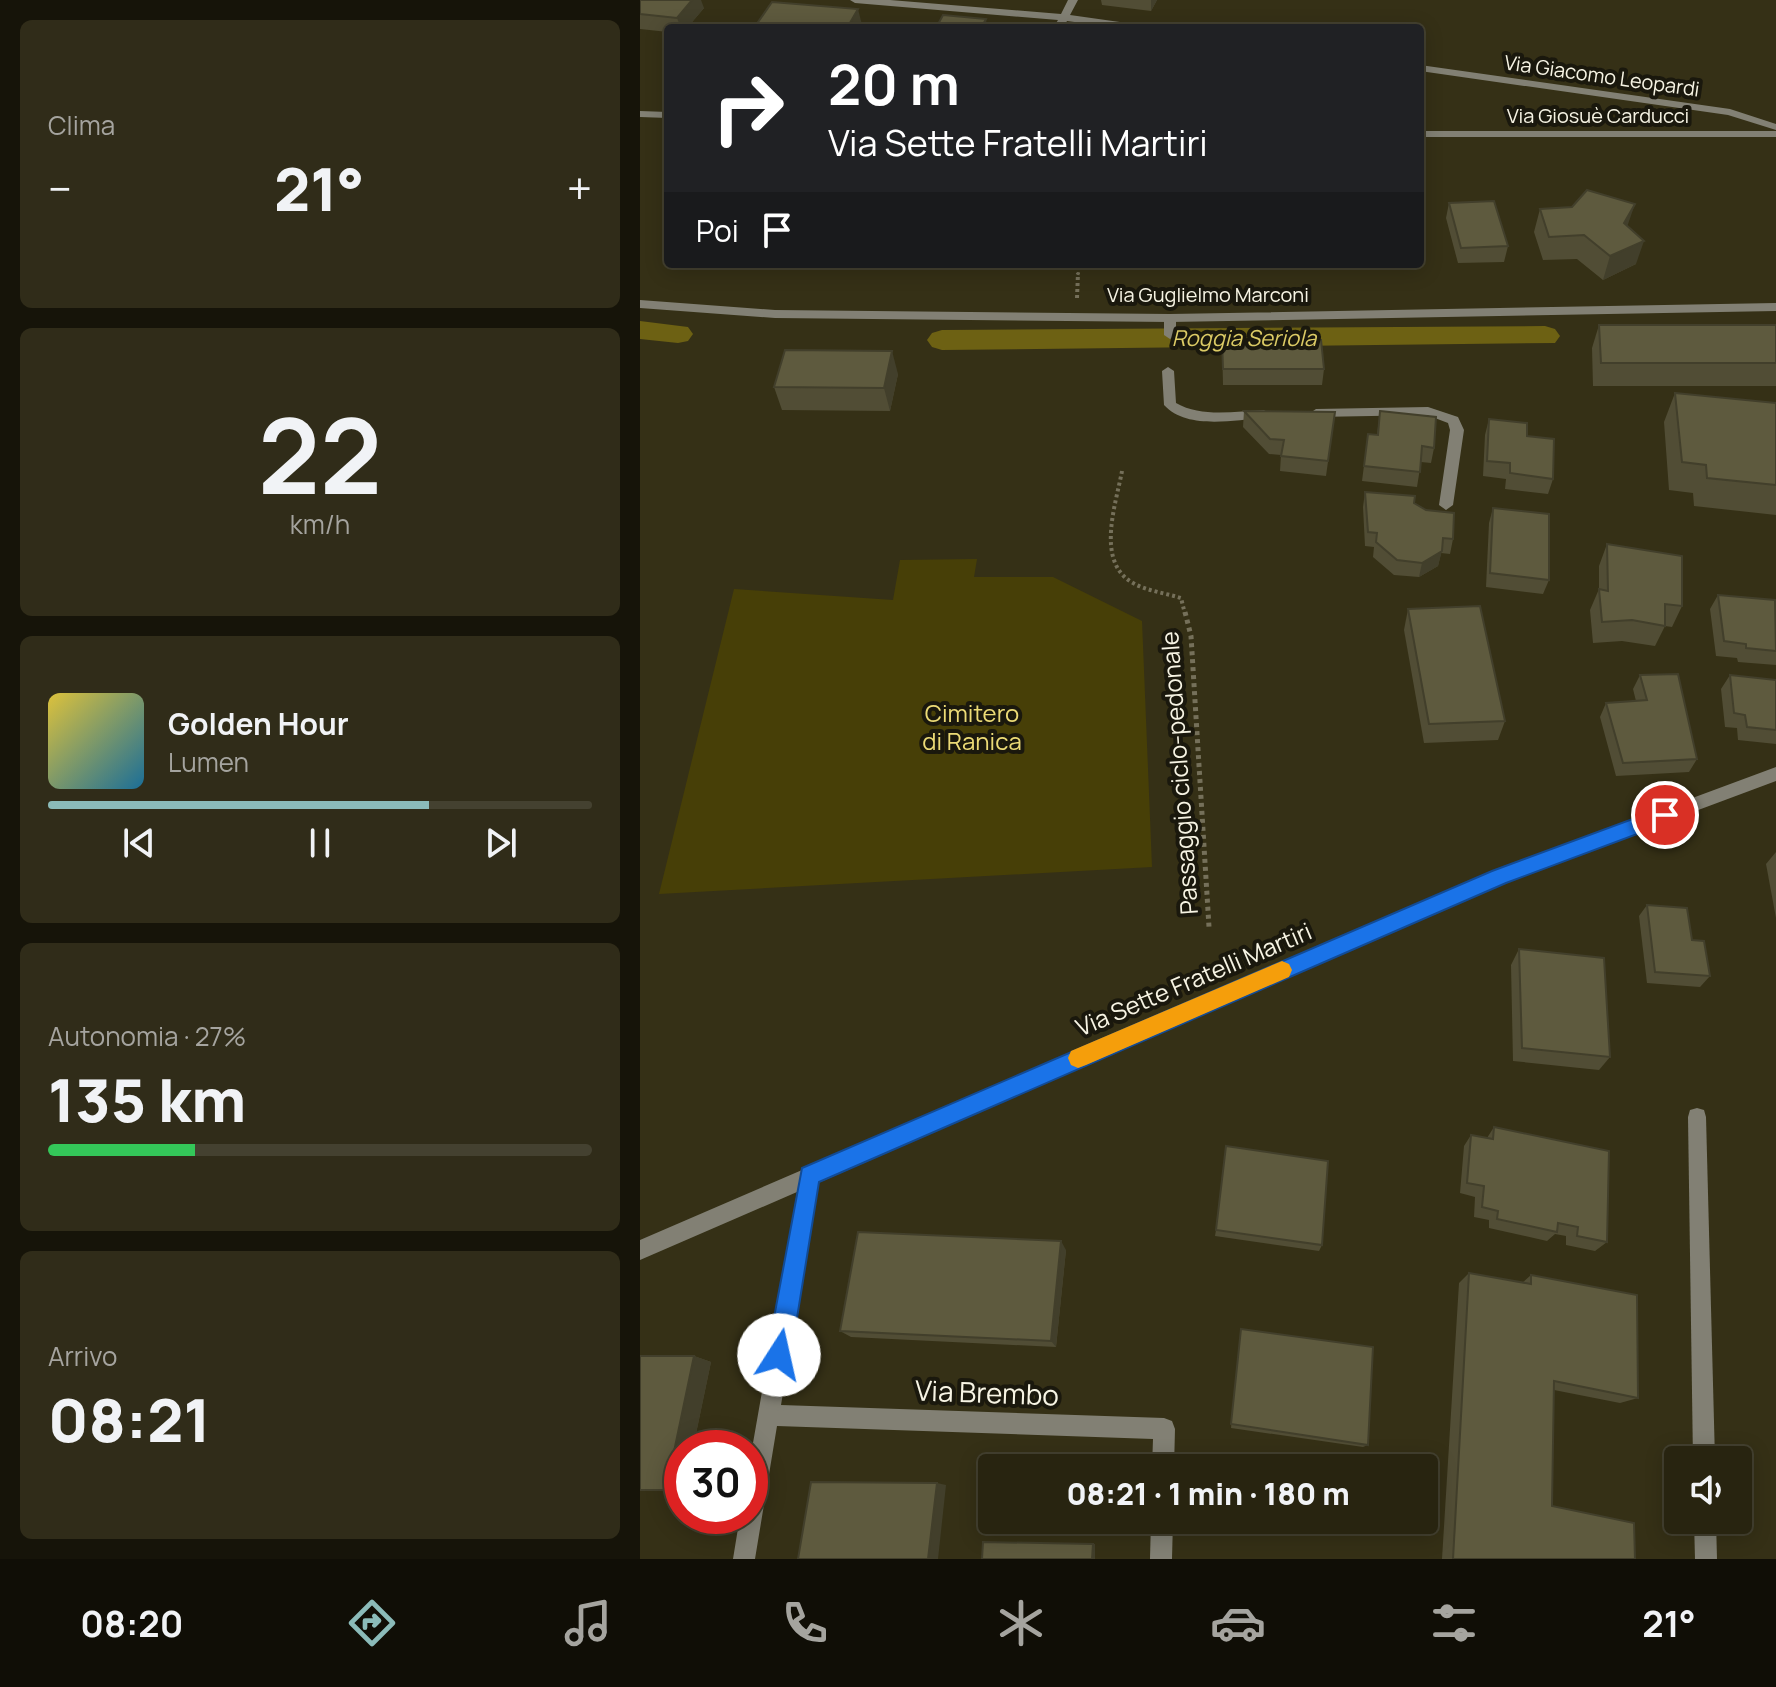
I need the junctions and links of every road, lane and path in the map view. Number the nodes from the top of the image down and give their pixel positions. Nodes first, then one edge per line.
1 (855, 0) edge
2 (1073, 0) edge
3 (1064, 17) junction
4 (1060, 24) edge
5 (1113, 24) edge
6 (1424, 69) edge
7 (640, 114) edge
8 (664, 115) edge
9 (1776, 127) edge
10 (1424, 134) edge
11 (1776, 134) edge
12 (1079, 268) edge
13 (640, 304) edge
14 (1776, 307) edge
15 (1075, 315) junction
16 (1170, 318) junction
17 (1170, 335) dead end
18 (1168, 371) dead end
19 (1281, 414) edge
20 (1295, 414) edge
21 (1122, 471) dead end
22 (1446, 505) dead end
23 (1776, 774) edge
24 (1209, 927) dead end
25 (1697, 1117) dead end
26 (809, 1176) junction
27 (640, 1250) edge
28 (769, 1415) junction
29 (1704, 1446) edge
30 (1163, 1454) edge
31 (1162, 1534) edge
32 (1705, 1534) edge
33 (744, 1559) edge
34 (1161, 1559) edge
35 (1706, 1559) edge

1 - 3 street
2 - 3 street
3 - 4 street
3 - 5 street
6 - 9 street, Via Giacomo Leopardi
7 - 8 street
10 - 11 street, Via Giosuè Carducci
12 - 15 path
13 - 15 street, Via Guglielmo Marconi
14 - 16 street, Via Guglielmo Marconi
15 - 16 street, Via Guglielmo Marconi
16 - 17 street
18 - 19 street
20 - 22 street
21 - 24 path, Passaggio ciclo-pedonale
23 - 26 street, Via Sette Fratelli Martiri
25 - 29 street
26 - 27 street, Via Sette Fratelli Martiri
26 - 28 street
28 - 30 street, Via Brembo
28 - 33 street
31 - 34 street
32 - 35 street

